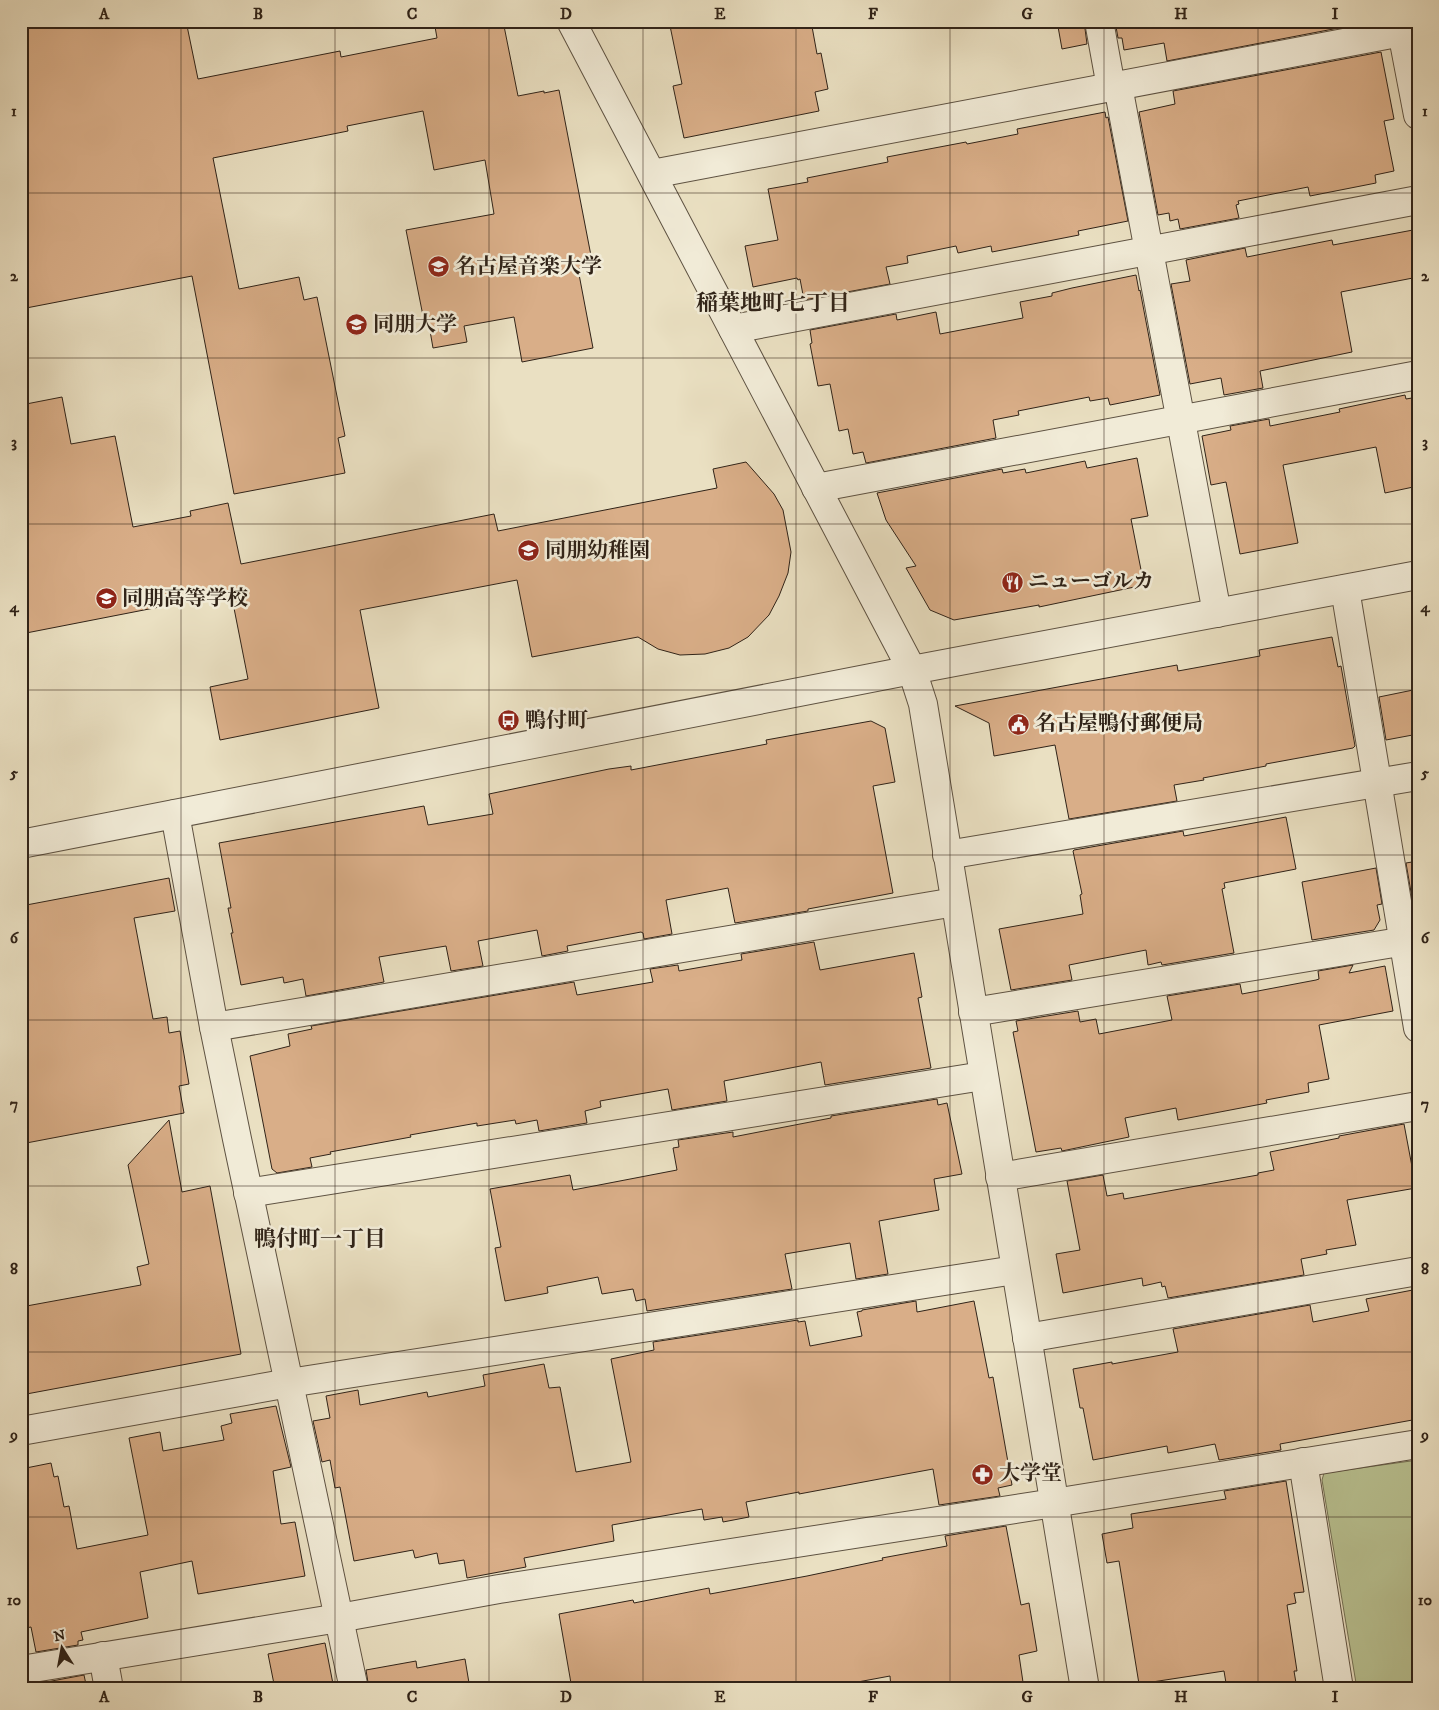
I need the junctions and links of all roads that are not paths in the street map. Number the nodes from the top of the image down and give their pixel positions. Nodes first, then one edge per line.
1 (571, 21) edge
2 (1099, 21) edge
3 (1401, 27) edge
4 (1115, 87) junction
5 (1418, 115) edge
6 (652, 174) junction
7 (1418, 200) edge
8 (1150, 250) junction
9 (733, 329) junction
10 (1418, 375) edge
11 (1182, 419) junction
12 (816, 488) junction
13 (1418, 575) edge
14 (1345, 589) junction
15 (1217, 613) junction
16 (912, 670) junction
17 (1418, 776) edge
18 (1377, 783) junction
19 (175, 814) junction
20 (21, 844) edge
21 (947, 855) junction
22 (955, 902) junction
23 (1411, 941) edge
24 (973, 1012) junction
25 (214, 1027) junction
26 (1418, 1028) edge
27 (983, 1076) junction
28 (1418, 1106) edge
29 (1000, 1177) junction
30 (248, 1194) junction
31 (1015, 1270) junction
32 (1418, 1271) edge
33 (1027, 1338) junction
34 (289, 1383) junction
35 (21, 1431) edge
36 (1418, 1444) edge
37 (1303, 1462) junction
38 (1054, 1503) junction
39 (339, 1618) junction
40 (102, 1656) junction
41 (21, 1670) edge
42 (109, 1689) edge
43 (354, 1689) edge
44 (1084, 1689) edge
45 (1339, 1689) edge

1 - 6 street
2 - 4 street
3 - 4 street
3 - 5 street
4 - 6 street
4 - 8 street
6 - 9 street
7 - 8 street
8 - 9 street
8 - 11 street
9 - 12 street
10 - 11 street
11 - 12 street
11 - 15 street
12 - 16 street
13 - 14 street
14 - 15 street
14 - 18 street
15 - 16 street
16 - 19 street
16 - 21 street
17 - 18 street
18 - 21 street
18 - 23 street
19 - 20 street
19 - 25 street
21 - 22 street
22 - 24 street
22 - 25 street
23 - 24 street
23 - 26 street
24 - 27 street
25 - 30 street
27 - 29 street
27 - 30 street
28 - 29 street
29 - 31 street
30 - 34 street
31 - 33 street
31 - 34 street
32 - 33 street
33 - 38 street
34 - 35 street
34 - 39 street
36 - 37 street
37 - 38 street
37 - 45 street
38 - 39 street
38 - 44 street
39 - 40 street
39 - 43 street
40 - 41 street
40 - 42 street

